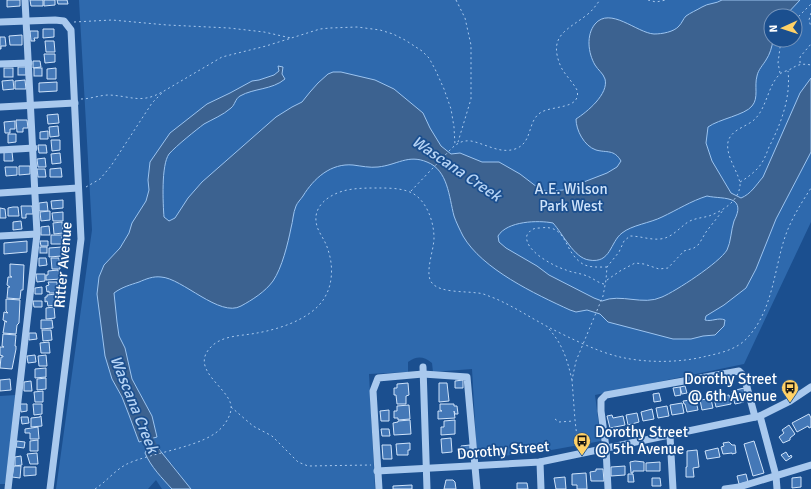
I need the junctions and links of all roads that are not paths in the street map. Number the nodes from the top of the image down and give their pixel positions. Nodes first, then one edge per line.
1 (25, 0) edge
2 (26, 21) junction
3 (0, 22) edge
4 (29, 63) junction
5 (0, 64) edge
6 (75, 101) junction
7 (31, 105) junction
8 (0, 107) edge
9 (34, 148) junction
10 (0, 150) edge
11 (78, 188) junction
12 (36, 191) junction
13 (0, 193) edge
14 (38, 234) junction
15 (0, 236) edge
16 (423, 371) junction
17 (811, 387) edge
18 (758, 417) junction
19 (670, 436) junction
20 (606, 448) junction
21 (540, 462) junction
22 (811, 465) edge
23 (475, 467) junction
24 (377, 468) junction
25 (426, 469) junction
26 (776, 476) junction
27 (739, 488) edge
28 (8, 489) edge
29 (50, 489) edge
30 (379, 489) edge
31 (427, 489) edge
32 (476, 489) edge
33 (541, 489) edge
34 (608, 489) edge
35 (673, 489) edge
36 (725, 489) edge
37 (777, 489) edge

1 - 2 street
2 - 3 street
2 - 4 street
2 - 6 street, Ritter Avenue
4 - 5 street
4 - 7 street
6 - 7 street
6 - 11 street, Ritter Avenue
7 - 8 street
7 - 9 street
9 - 10 street
9 - 12 street
11 - 12 street
11 - 29 street, Ritter Avenue
12 - 13 street
12 - 14 street
14 - 15 street
14 - 28 street
16 - 23 street
16 - 24 street
16 - 25 street
17 - 18 street, Dorothy Street
18 - 19 street, Dorothy Street
18 - 20 street
18 - 26 street
19 - 20 street, Dorothy Street
19 - 35 street
20 - 21 street, Dorothy Street
20 - 34 street
21 - 23 street, Dorothy Street
21 - 33 street
22 - 26 street
23 - 25 street, Dorothy Street
23 - 32 street
24 - 25 street, Dorothy Street
24 - 30 street
25 - 31 street
26 - 27 street
26 - 37 street
27 - 36 street

